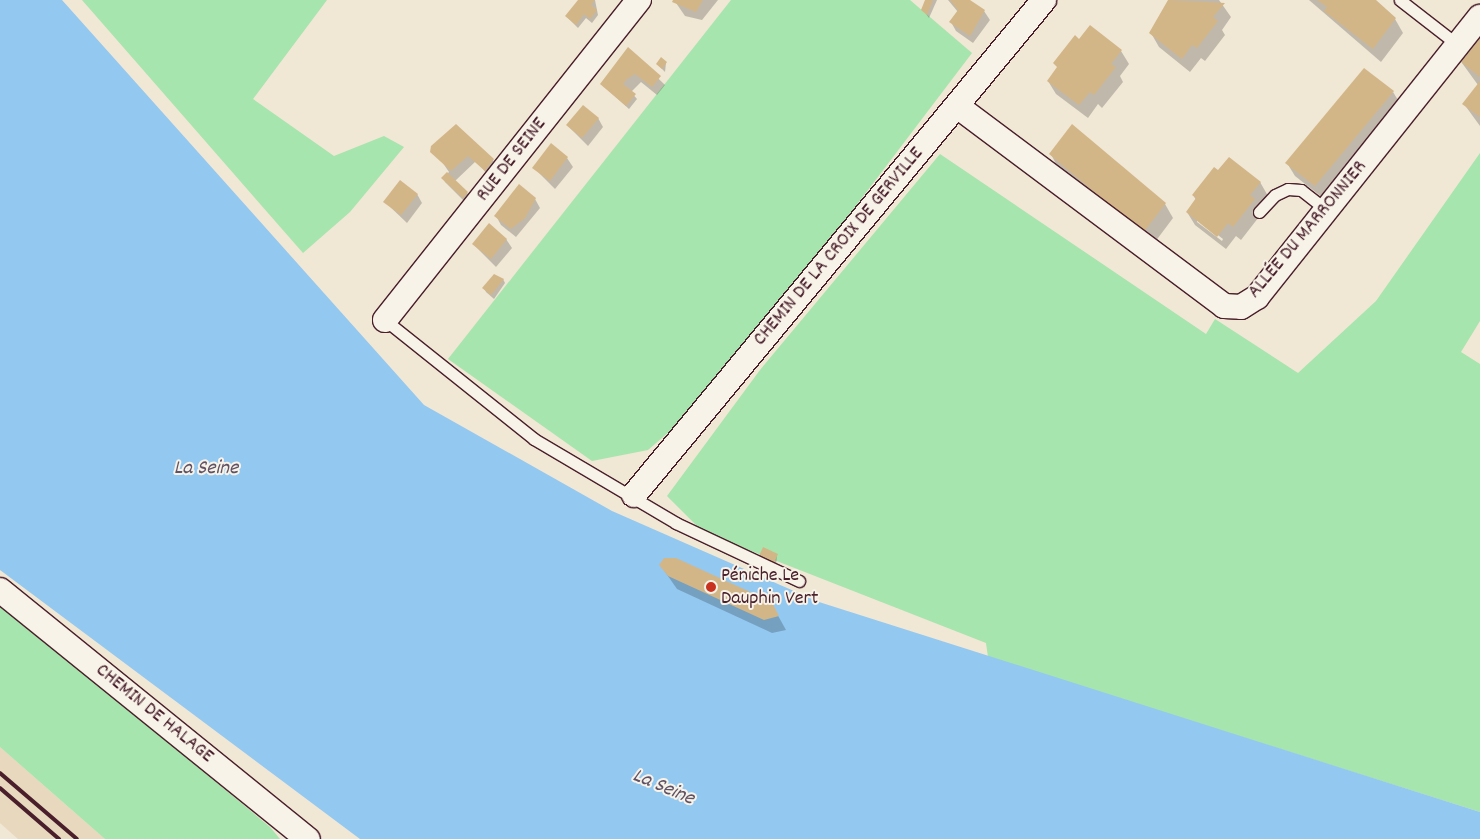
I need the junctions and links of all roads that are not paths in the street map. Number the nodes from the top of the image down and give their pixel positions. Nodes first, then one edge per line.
1 (639, 0) edge
2 (1044, 0) edge
3 (1400, 0) edge
4 (1480, 17) edge
5 (1459, 46) junction
6 (956, 106) junction
7 (1327, 210) junction
8 (1260, 212) dead end
9 (385, 320) joint
10 (634, 495) junction
11 (799, 581) dead end
12 (0, 590) edge
13 (308, 839) edge

1 - 9 street, RUE DE SEINE
2 - 6 street, CHEMIN DE LA CROIX DE GERVILLE
3 - 5 lane
4 - 5 street, ALLÉE DU MARRONNIER
5 - 7 street, ALLÉE DU MARRONNIER
6 - 7 street, ALLÉE DU MARRONNIER
6 - 10 street, CHEMIN DE LA CROIX DE GERVILLE
7 - 8 lane
9 - 10 lane
10 - 11 lane
12 - 13 street, CHEMIN DE HALAGE

